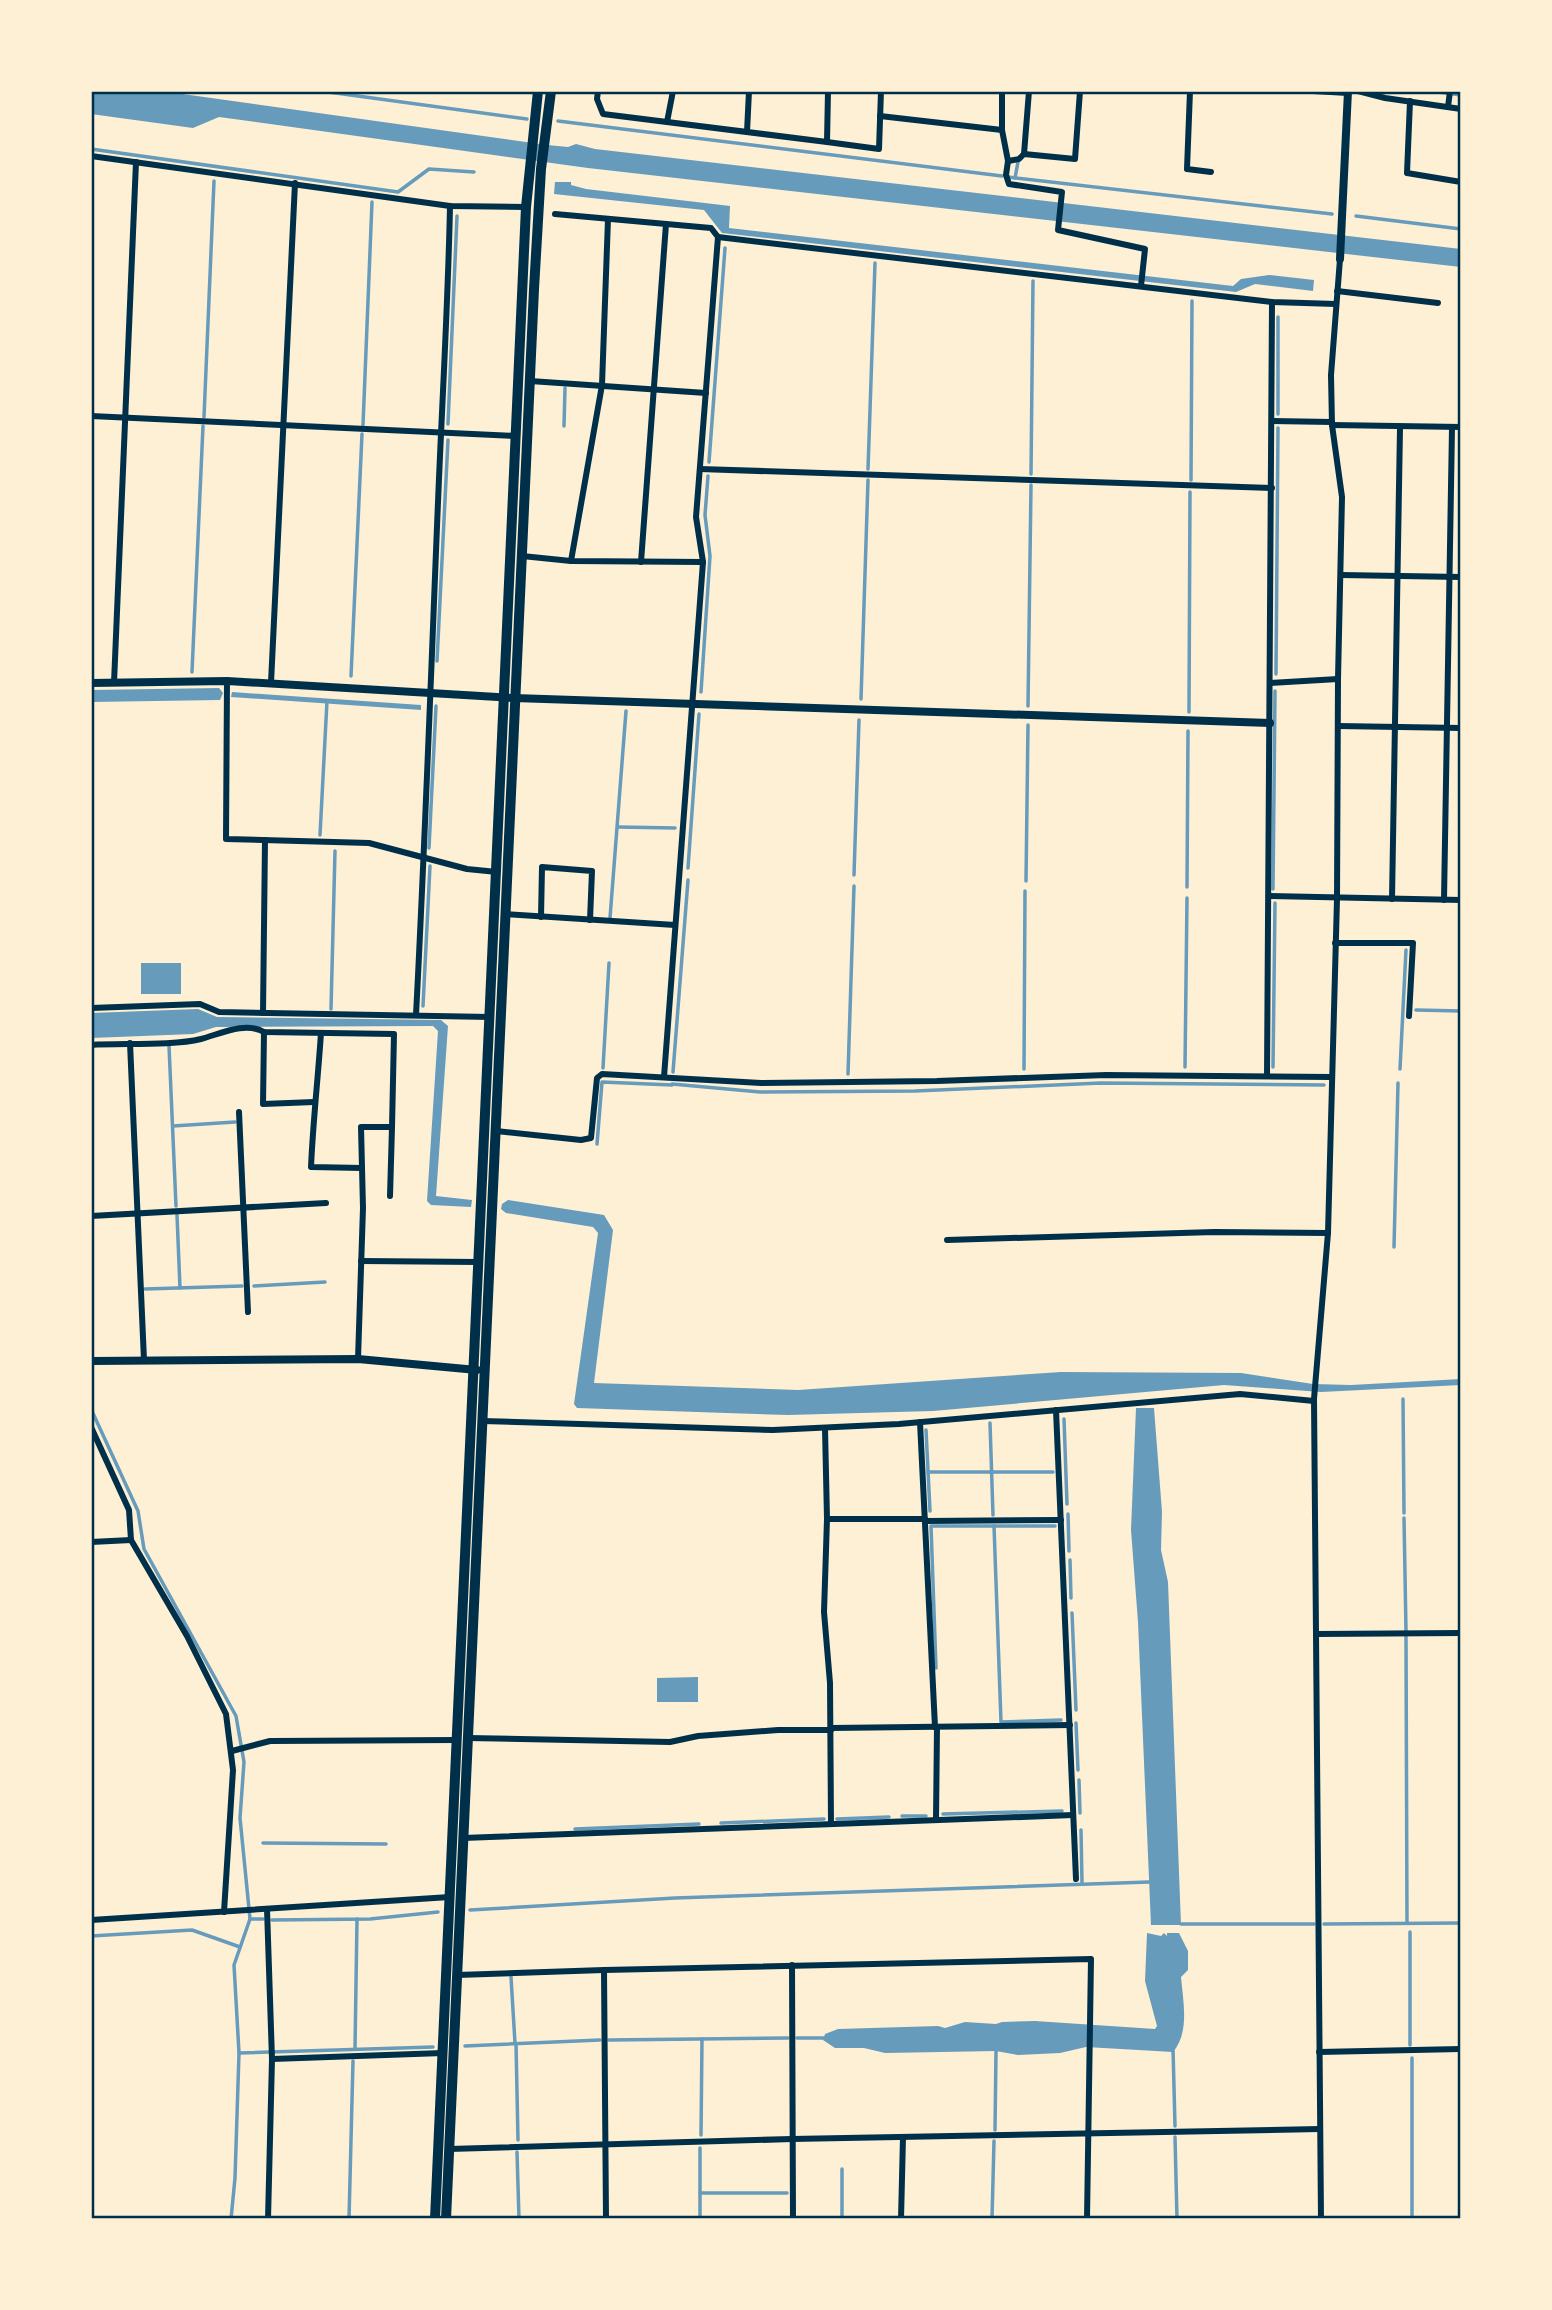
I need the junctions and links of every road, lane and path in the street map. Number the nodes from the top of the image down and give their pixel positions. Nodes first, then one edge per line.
1 (538, 91) edge
2 (551, 91) edge
3 (598, 91) edge
4 (673, 91) edge
5 (749, 91) edge
6 (828, 91) edge
7 (881, 91) edge
8 (1003, 91) edge
9 (1029, 91) edge
10 (1080, 91) edge
11 (1189, 91) edge
12 (1313, 91) edge
13 (1358, 91) edge
14 (1348, 92) edge
15 (1450, 94) edge
16 (1410, 101) junction
17 (1448, 107) junction
18 (1461, 109) edge
19 (880, 116) junction
20 (667, 122) junction
21 (1002, 130) junction
22 (747, 132) junction
23 (539, 135) junction
24 (827, 142) junction
25 (1024, 154) junction
26 (91, 156) edge
27 (1009, 161) junction
28 (136, 162) junction
29 (535, 168) junction
30 (1211, 172) dead end
31 (1461, 182) edge
32 (295, 183) junction
33 (450, 206) junction
34 (526, 207) junction
35 (555, 214) dead end
36 (608, 219) junction
37 (666, 224) junction
38 (718, 237) junction
39 (1340, 259) joint
40 (1141, 285) junction
41 (1337, 291) junction
42 (1272, 302) junction
43 (1438, 303) dead end
44 (1336, 304) junction
45 (530, 381) junction
46 (602, 385) junction
47 (654, 389) junction
48 (706, 393) junction
49 (91, 416) edge
50 (125, 418) junction
51 (1272, 421) junction
52 (1332, 424) junction
53 (283, 425) junction
54 (1400, 428) junction
55 (1452, 428) junction
56 (1461, 428) edge
57 (441, 433) junction
58 (516, 436) junction
59 (700, 469) junction
60 (1272, 488) junction
61 (522, 556) junction
62 (572, 561) junction
63 (641, 562) junction
64 (703, 562) junction
65 (1341, 575) junction
66 (1398, 576) junction
67 (1450, 577) junction
68 (1461, 577) edge
69 (1338, 679) junction
70 (228, 681) junction
71 (91, 683) edge
72 (114, 683) junction
73 (1270, 683) junction
74 (271, 684) junction
75 (431, 693) junction
76 (508, 698) junction
77 (692, 702) junction
78 (1270, 723) junction
79 (1338, 726) junction
80 (1395, 727) junction
81 (1447, 728) junction
82 (1461, 728) edge
83 (265, 840) junction
84 (425, 857) junction
85 (496, 872) junction
86 (1269, 896) junction
87 (1337, 899) junction
88 (1392, 899) junction
89 (1444, 900) junction
90 (1461, 900) edge
91 (504, 914) junction
92 (541, 916) junction
93 (590, 920) junction
94 (675, 925) junction
95 (1335, 943) junction
96 (91, 1008) edge
97 (263, 1013) junction
98 (416, 1016) junction
99 (1409, 1016) dead end
100 (490, 1017) junction
101 (264, 1032) junction
102 (321, 1033) junction
103 (130, 1043) junction
104 (91, 1045) edge
105 (1268, 1076) junction
106 (664, 1077) junction
107 (1331, 1077) junction
108 (314, 1102) junction
109 (239, 1112) dead end
110 (391, 1127) junction
111 (496, 1131) junction
112 (362, 1168) junction
113 (390, 1196) dead end
114 (326, 1203) dead end
115 (243, 1208) junction
116 (137, 1214) junction
117 (91, 1216) edge
118 (1328, 1233) junction
119 (947, 1240) dead end
120 (361, 1261) junction
121 (478, 1262) junction
122 (247, 1312) dead end
123 (358, 1359) junction
124 (144, 1360) junction
125 (91, 1361) edge
126 (478, 1370) junction
127 (1314, 1397) junction
128 (1056, 1410) junction
129 (482, 1421) junction
130 (920, 1422) junction
131 (91, 1427) edge
132 (825, 1428) junction
133 (827, 1519) junction
134 (925, 1520) junction
135 (1061, 1520) junction
136 (131, 1540) junction
137 (91, 1542) edge
138 (1461, 1633) edge
139 (1316, 1634) junction
140 (1070, 1725) junction
141 (936, 1727) junction
142 (831, 1729) junction
143 (462, 1739) junction
144 (235, 1751) junction
145 (1073, 1815) junction
146 (936, 1820) junction
147 (831, 1824) junction
148 (463, 1838) junction
149 (1076, 1878) dead end
150 (450, 1897) junction
151 (267, 1909) junction
152 (224, 1912) junction
153 (91, 1920) edge
154 (792, 1965) junction
155 (604, 1970) junction
156 (457, 1975) junction
157 (1461, 2049) edge
158 (1319, 2052) junction
159 (443, 2053) junction
160 (272, 2054) junction
161 (1320, 2129) junction
162 (1088, 2133) junction
163 (903, 2137) junction
164 (792, 2139) junction
165 (606, 2144) junction
166 (449, 2149) junction
167 (268, 2219) edge
168 (435, 2219) edge
169 (446, 2219) edge
170 (606, 2219) edge
171 (793, 2219) edge
172 (901, 2219) edge
173 (1087, 2219) edge
174 (1321, 2219) edge

1 - 23 main road
2 - 23 main road
3 - 20 street
4 - 20 street
5 - 22 street
6 - 24 street
7 - 19 street
8 - 21 street
9 - 25 street
10 - 25 street
11 - 30 street
12 - 14 street
13 - 16 street
14 - 39 street
15 - 17 street
16 - 17 street
16 - 31 street
17 - 18 street
19 - 21 street
19 - 24 street
20 - 22 street
21 - 27 street
22 - 24 street
23 - 29 main road
25 - 27 street
26 - 28 street
27 - 40 street
28 - 32 street
28 - 50 street
29 - 34 main road
29 - 45 main road
32 - 33 street
32 - 53 street
33 - 34 street
33 - 57 street
34 - 58 main road
35 - 36 street
36 - 37 street
36 - 46 street
37 - 38 street
37 - 47 street
38 - 40 street
38 - 48 street
39 - 41 street
40 - 42 street
41 - 43 street
41 - 44 street
42 - 44 street
42 - 51 street
44 - 52 street
45 - 46 street
45 - 61 main road
46 - 47 street
46 - 62 street
47 - 48 street
47 - 63 street
48 - 59 street
49 - 50 street
50 - 53 street
50 - 72 street
51 - 52 street
51 - 60 street
52 - 54 street
52 - 65 street
53 - 57 street
53 - 74 street
54 - 55 street
54 - 66 street
55 - 56 street
55 - 67 street
57 - 58 street
57 - 75 street
58 - 76 main road
59 - 60 street
59 - 64 street
60 - 73 street
61 - 62 street
61 - 76 main road
62 - 63 street
63 - 64 street
64 - 77 street
65 - 66 street
65 - 69 street
66 - 67 street
66 - 80 street
67 - 68 street
67 - 81 street
69 - 73 street
69 - 79 street
70 - 72 street
70 - 74 street
70 - 83 street
71 - 72 street
73 - 78 street
74 - 75 street
75 - 76 street
75 - 84 street
76 - 77 street
76 - 85 main road
76 - 91 main road
77 - 78 street
77 - 94 street
78 - 86 street
79 - 80 street
79 - 87 street
80 - 81 street
80 - 88 street
81 - 82 street
81 - 89 street
83 - 84 street
83 - 97 street
84 - 85 street
84 - 98 street
85 - 100 main road
86 - 87 street
86 - 105 street
87 - 88 street
87 - 95 street
88 - 89 street
89 - 90 street
91 - 92 street
91 - 111 main road
92 - 93 street
92 - 93 street
93 - 94 street
94 - 106 street
95 - 99 street
95 - 107 street
96 - 97 street
97 - 98 street
98 - 100 street
100 - 121 main road
101 - 102 street
101 - 103 street
101 - 108 street
102 - 108 street
102 - 110 street
103 - 104 street
103 - 116 street
105 - 106 street
105 - 107 street
106 - 111 street
107 - 118 street
108 - 112 street
109 - 115 street
110 - 112 street
110 - 113 street
111 - 126 main road
112 - 120 street
114 - 115 street
115 - 116 street
115 - 122 street
116 - 117 street
116 - 124 street
118 - 119 street
118 - 127 street
120 - 121 street
120 - 123 street
121 - 126 main road
123 - 124 street
123 - 126 street
124 - 125 street
126 - 129 main road
126 - 143 main road
127 - 128 street
127 - 139 street
128 - 130 street
128 - 135 street
129 - 132 street
129 - 143 main road
130 - 132 street
130 - 134 street
131 - 136 street
132 - 133 street
133 - 134 street
133 - 142 street
134 - 135 street
134 - 141 street
135 - 140 street
136 - 137 street
136 - 144 street
138 - 139 street
139 - 158 street
140 - 141 street
140 - 145 street
141 - 142 street
141 - 146 street
142 - 143 street
142 - 147 street
143 - 144 street
143 - 148 main road
143 - 150 main road
144 - 152 street
145 - 146 street
145 - 149 street
146 - 147 street
147 - 148 street
148 - 156 main road
150 - 151 street
150 - 159 main road
151 - 152 street
151 - 160 street
152 - 153 street
154 - 155 street
154 - 162 street
154 - 164 street
155 - 156 street
155 - 165 street
156 - 166 main road
157 - 158 street
158 - 161 street
159 - 160 street
159 - 168 main road
160 - 167 street
161 - 162 street
161 - 174 street
162 - 163 street
162 - 173 street
163 - 164 street
163 - 172 street
164 - 165 street
164 - 171 street
165 - 166 street
165 - 170 street
166 - 169 main road

